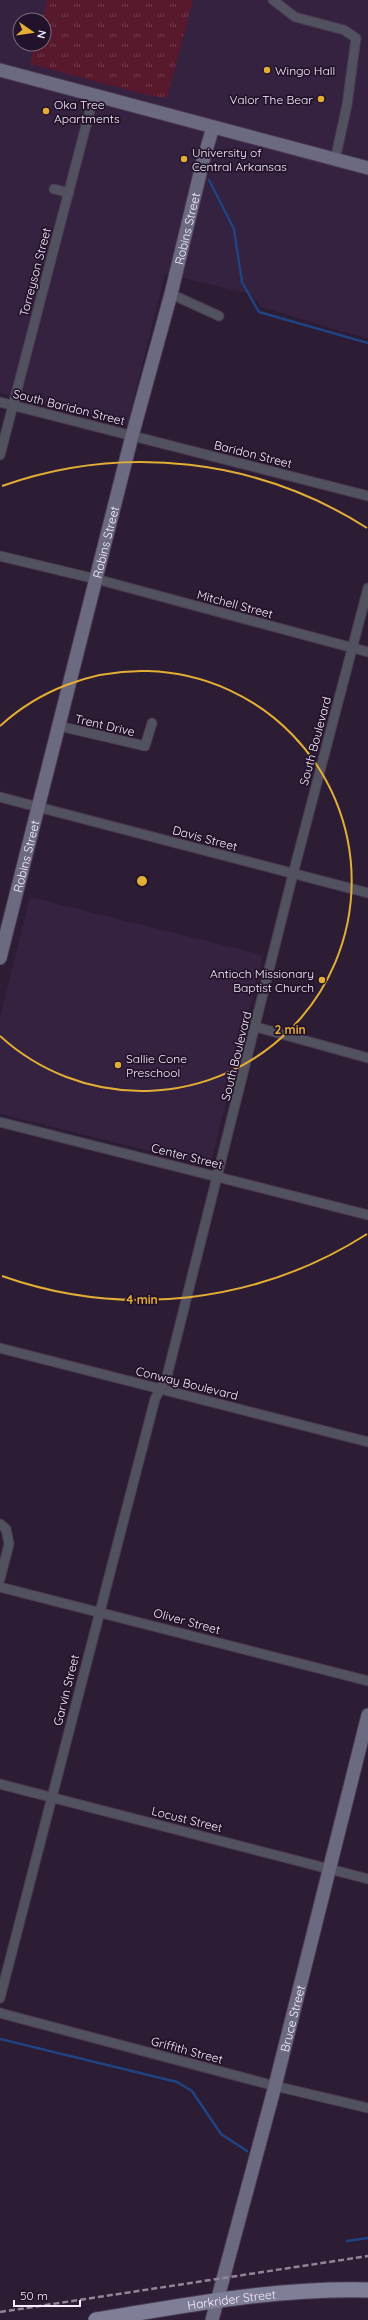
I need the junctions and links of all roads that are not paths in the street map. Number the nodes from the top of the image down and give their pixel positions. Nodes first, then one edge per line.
1 (273, 0) edge
2 (0, 70) edge
3 (94, 95) junction
4 (213, 127) junction
5 (335, 160) junction
6 (368, 168) edge
7 (54, 189) dead end
8 (68, 193) junction
9 (171, 294) junction
10 (219, 316) dead end
11 (0, 402) edge
12 (13, 406) junction
13 (132, 436) junction
14 (0, 455) edge
15 (368, 496) edge
16 (0, 556) edge
17 (96, 579) junction
18 (368, 588) edge
19 (352, 648) junction
20 (368, 652) edge
21 (152, 723) dead end
22 (59, 726) junction
23 (0, 797) edge
24 (37, 807) junction
25 (293, 874) junction
26 (368, 893) edge
27 (0, 958) edge
28 (256, 1027) junction
29 (368, 1058) edge
30 (0, 1122) edge
31 (218, 1176) junction
32 (368, 1215) edge
33 (0, 1348) edge
34 (160, 1389) junction
35 (368, 1442) edge
36 (0, 1524) edge
37 (0, 1579) edge
38 (0, 1587) edge
39 (99, 1611) junction
40 (368, 1681) edge
41 (368, 1715) edge
42 (0, 1784) edge
43 (51, 1797) junction
44 (330, 1868) junction
45 (368, 1879) edge
46 (0, 1998) edge
47 (0, 2013) edge
48 (275, 2086) junction
49 (368, 2108) edge
50 (368, 2290) edge
51 (216, 2300) junction
52 (96, 2320) edge
53 (212, 2320) edge

1 - 5 street
2 - 3 street
3 - 4 street
3 - 8 street, Torreyson Street
4 - 5 street
4 - 9 street, Robins Street
5 - 6 street
7 - 8 street
8 - 12 street, Torreyson Street
9 - 10 street
9 - 13 street, Robins Street
11 - 12 street, South Baridon Street
12 - 13 street, South Baridon Street
12 - 14 street, Torreyson Street
13 - 15 street, Baridon Street
13 - 17 street, Robins Street
16 - 17 street, Mitchell Street
17 - 19 street, Mitchell Street
17 - 22 street, Robins Street
18 - 19 street, South Boulevard
19 - 20 street, Mitchell Street
19 - 25 street, South Boulevard
21 - 22 street, Trent Drive
22 - 24 street, Robins Street
23 - 24 street, Davis Street
24 - 25 street, Davis Street
24 - 27 street, Robins Street
25 - 26 street, Davis Street
25 - 28 street, South Boulevard
28 - 29 street
28 - 31 street, South Boulevard
30 - 31 street, Center Street
31 - 32 street, Center Street
31 - 34 street, South Boulevard
33 - 34 street, Conway Boulevard
34 - 35 street, Conway Boulevard
34 - 39 street, Garvin Street
36 - 37 street
38 - 39 street, Oliver Street
39 - 40 street, Oliver Street
39 - 43 street, Garvin Street
41 - 44 street, Bruce Street
42 - 43 street, Locust Street
43 - 44 street, Locust Street
43 - 46 street, Garvin Street
44 - 45 street, Locust Street
44 - 48 street, Bruce Street
47 - 48 street, Griffith Street
48 - 49 street, Griffith Street
48 - 51 street, Bruce Street
50 - 51 main road, Harkrider Street
51 - 52 main road, Harkrider Street
51 - 53 street, Bruce Street

